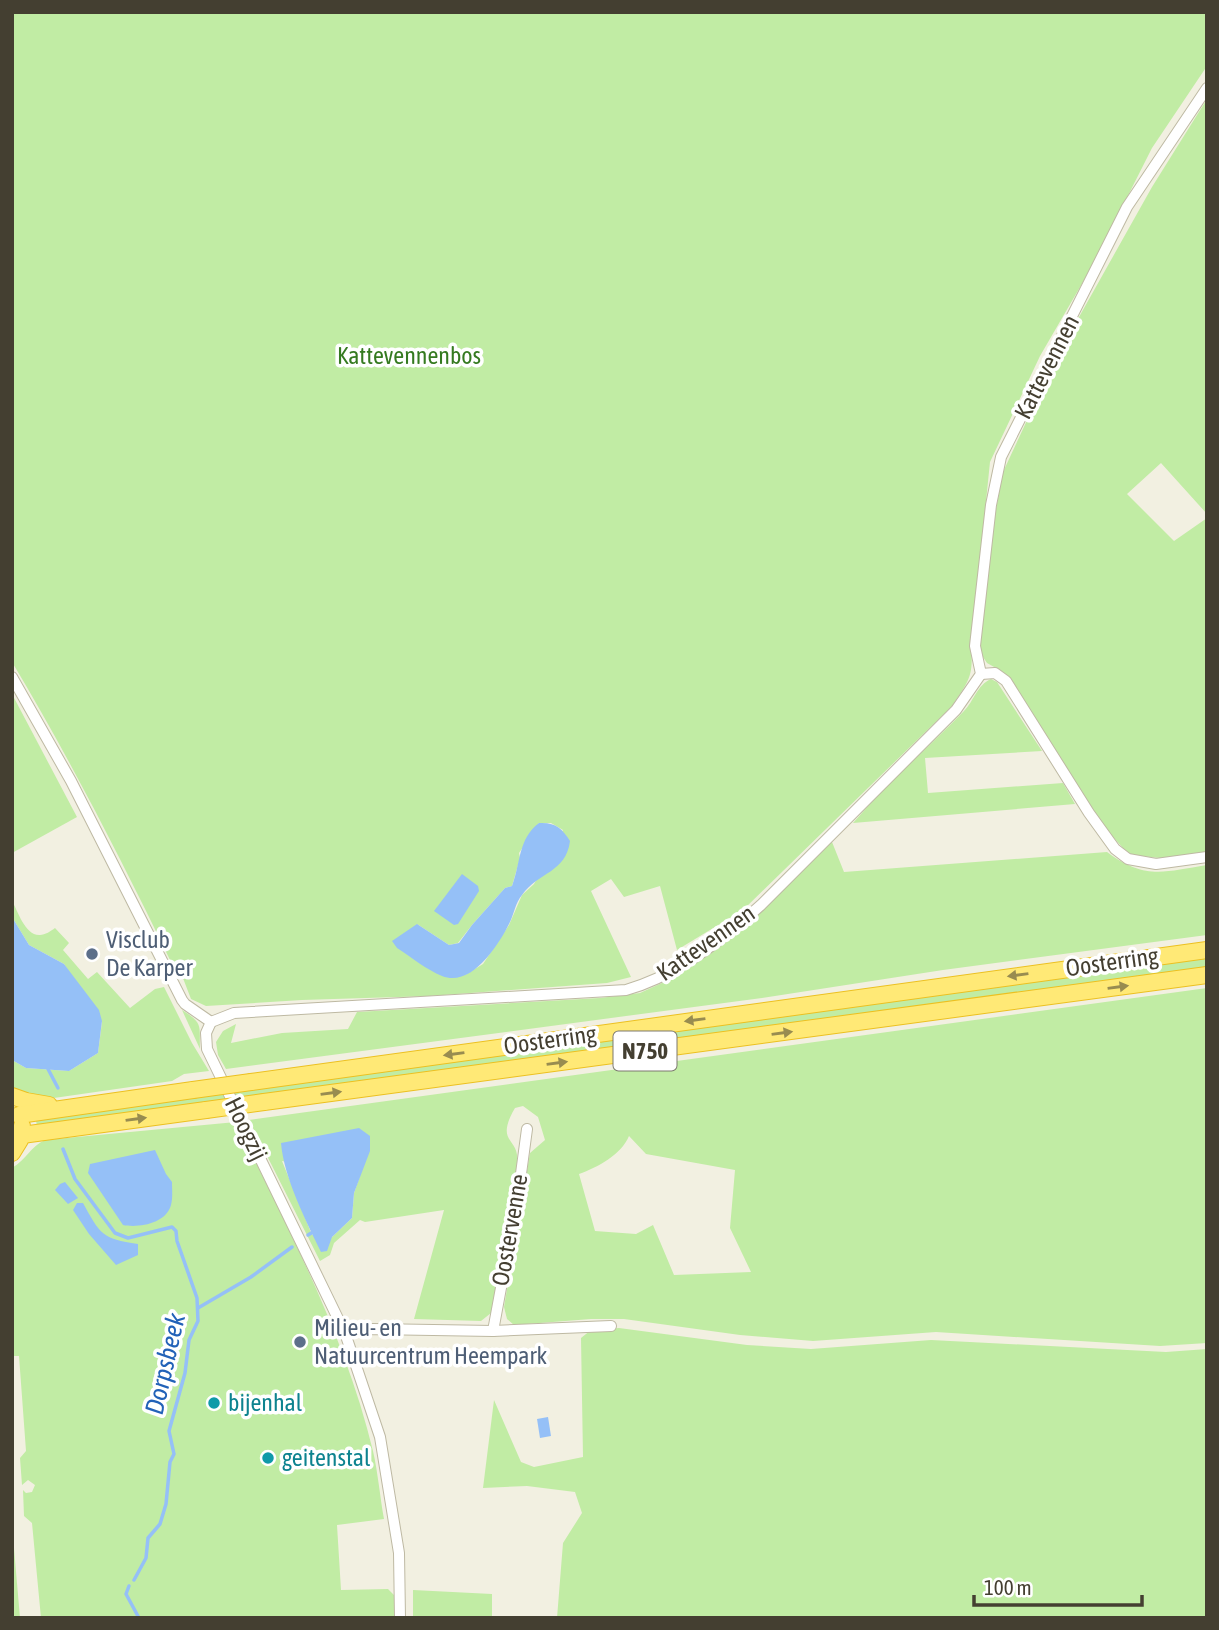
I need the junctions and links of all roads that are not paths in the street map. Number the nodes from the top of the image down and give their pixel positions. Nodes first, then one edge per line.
1 (1207, 88) edge
2 (981, 674) junction
3 (12, 677) edge
4 (1207, 857) edge
5 (1207, 950) edge
6 (1207, 975) edge
7 (211, 1022) junction
8 (12, 1096) edge
9 (76, 1106) junction
10 (15, 1110) edge
11 (527, 1129) dead end
12 (22, 1135) junction
13 (12, 1153) edge
14 (611, 1326) dead end
15 (344, 1331) junction
16 (493, 1331) junction
17 (400, 1618) edge

1 - 2 street, Kattevennen
2 - 4 street
2 - 7 street, Kattevennen
3 - 7 street
5 -> 9 highway, Oosterring / N750, bridge
12 -> 6 highway, Oosterring / N750, bridge
7 - 15 street, Hoogzij
8 - 9 highway
9 - 10 highway, Oosterring / N750
10 - 12 highway
11 - 16 street, Oostervenne
12 - 13 highway
14 - 16 street
15 - 16 street
15 - 17 street, Hoogzij

